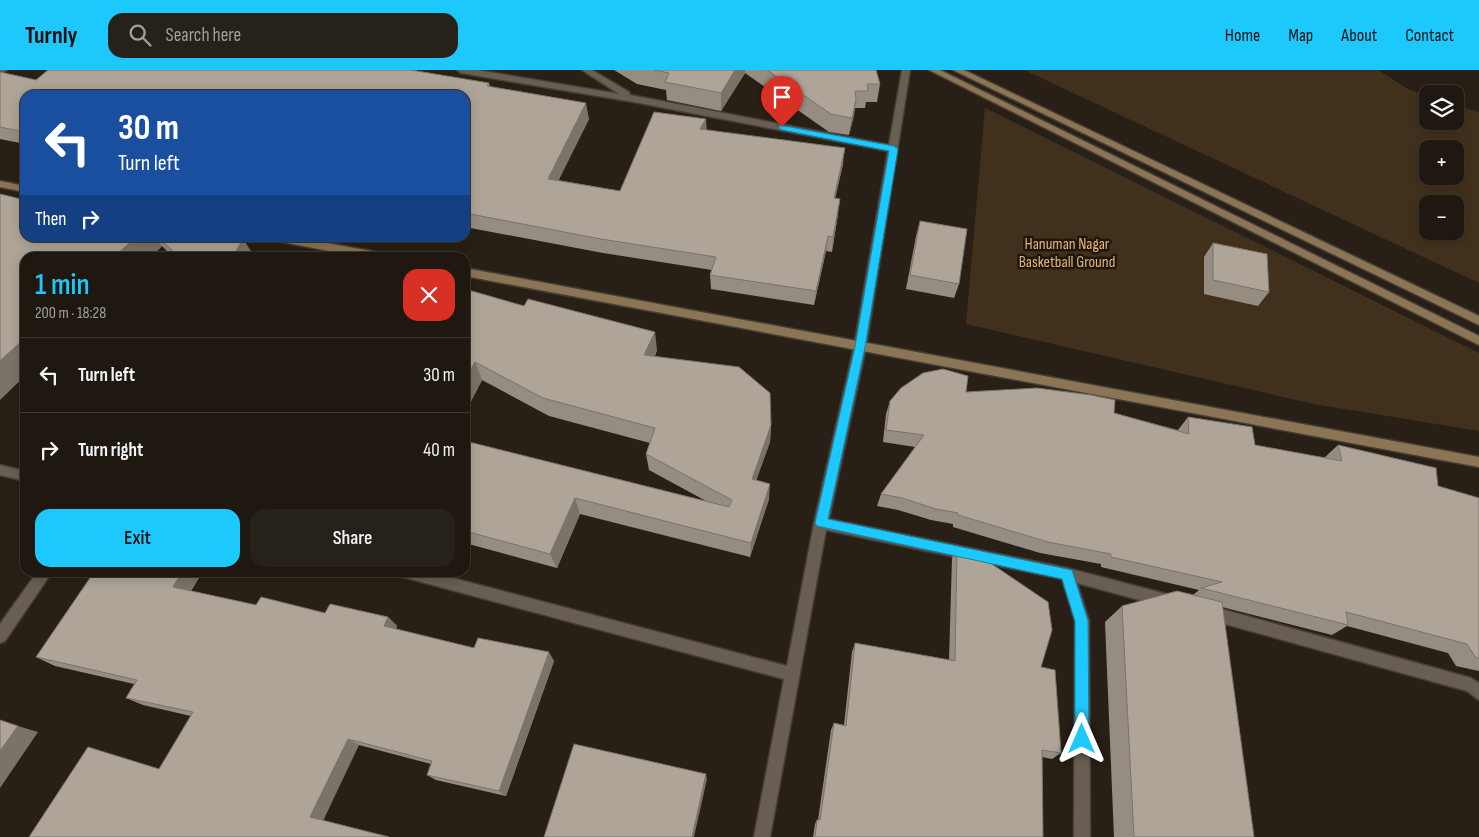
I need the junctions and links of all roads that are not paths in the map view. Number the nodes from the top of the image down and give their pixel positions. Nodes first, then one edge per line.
1 (462, 70) edge
2 (586, 70) edge
3 (906, 70) edge
4 (933, 70) edge
5 (957, 70) edge
6 (634, 99) junction
7 (894, 149) junction
8 (0, 184) edge
9 (20, 188) edge
10 (303, 242) edge
11 (356, 252) edge
12 (470, 273) edge
13 (1479, 321) edge
14 (1479, 341) edge
15 (860, 347) junction
16 (1479, 462) edge
17 (0, 470) edge
18 (20, 475) edge
19 (821, 523) junction
20 (1067, 574) junction
21 (41, 577) edge
22 (423, 577) edge
23 (0, 636) edge
24 (791, 674) junction
25 (1479, 693) edge
26 (762, 837) edge
27 (1082, 837) edge

1 - 6 street
2 - 6 street
3 - 7 street
4 - 14 main road
5 - 13 main road
6 - 7 street
7 - 15 street
8 - 9 main road
10 - 11 main road
12 - 15 main road
15 - 16 main road
15 - 19 street
17 - 18 street
19 - 20 street
19 - 24 street
20 - 25 street
20 - 27 street
21 - 23 street
22 - 24 street
24 - 26 street

